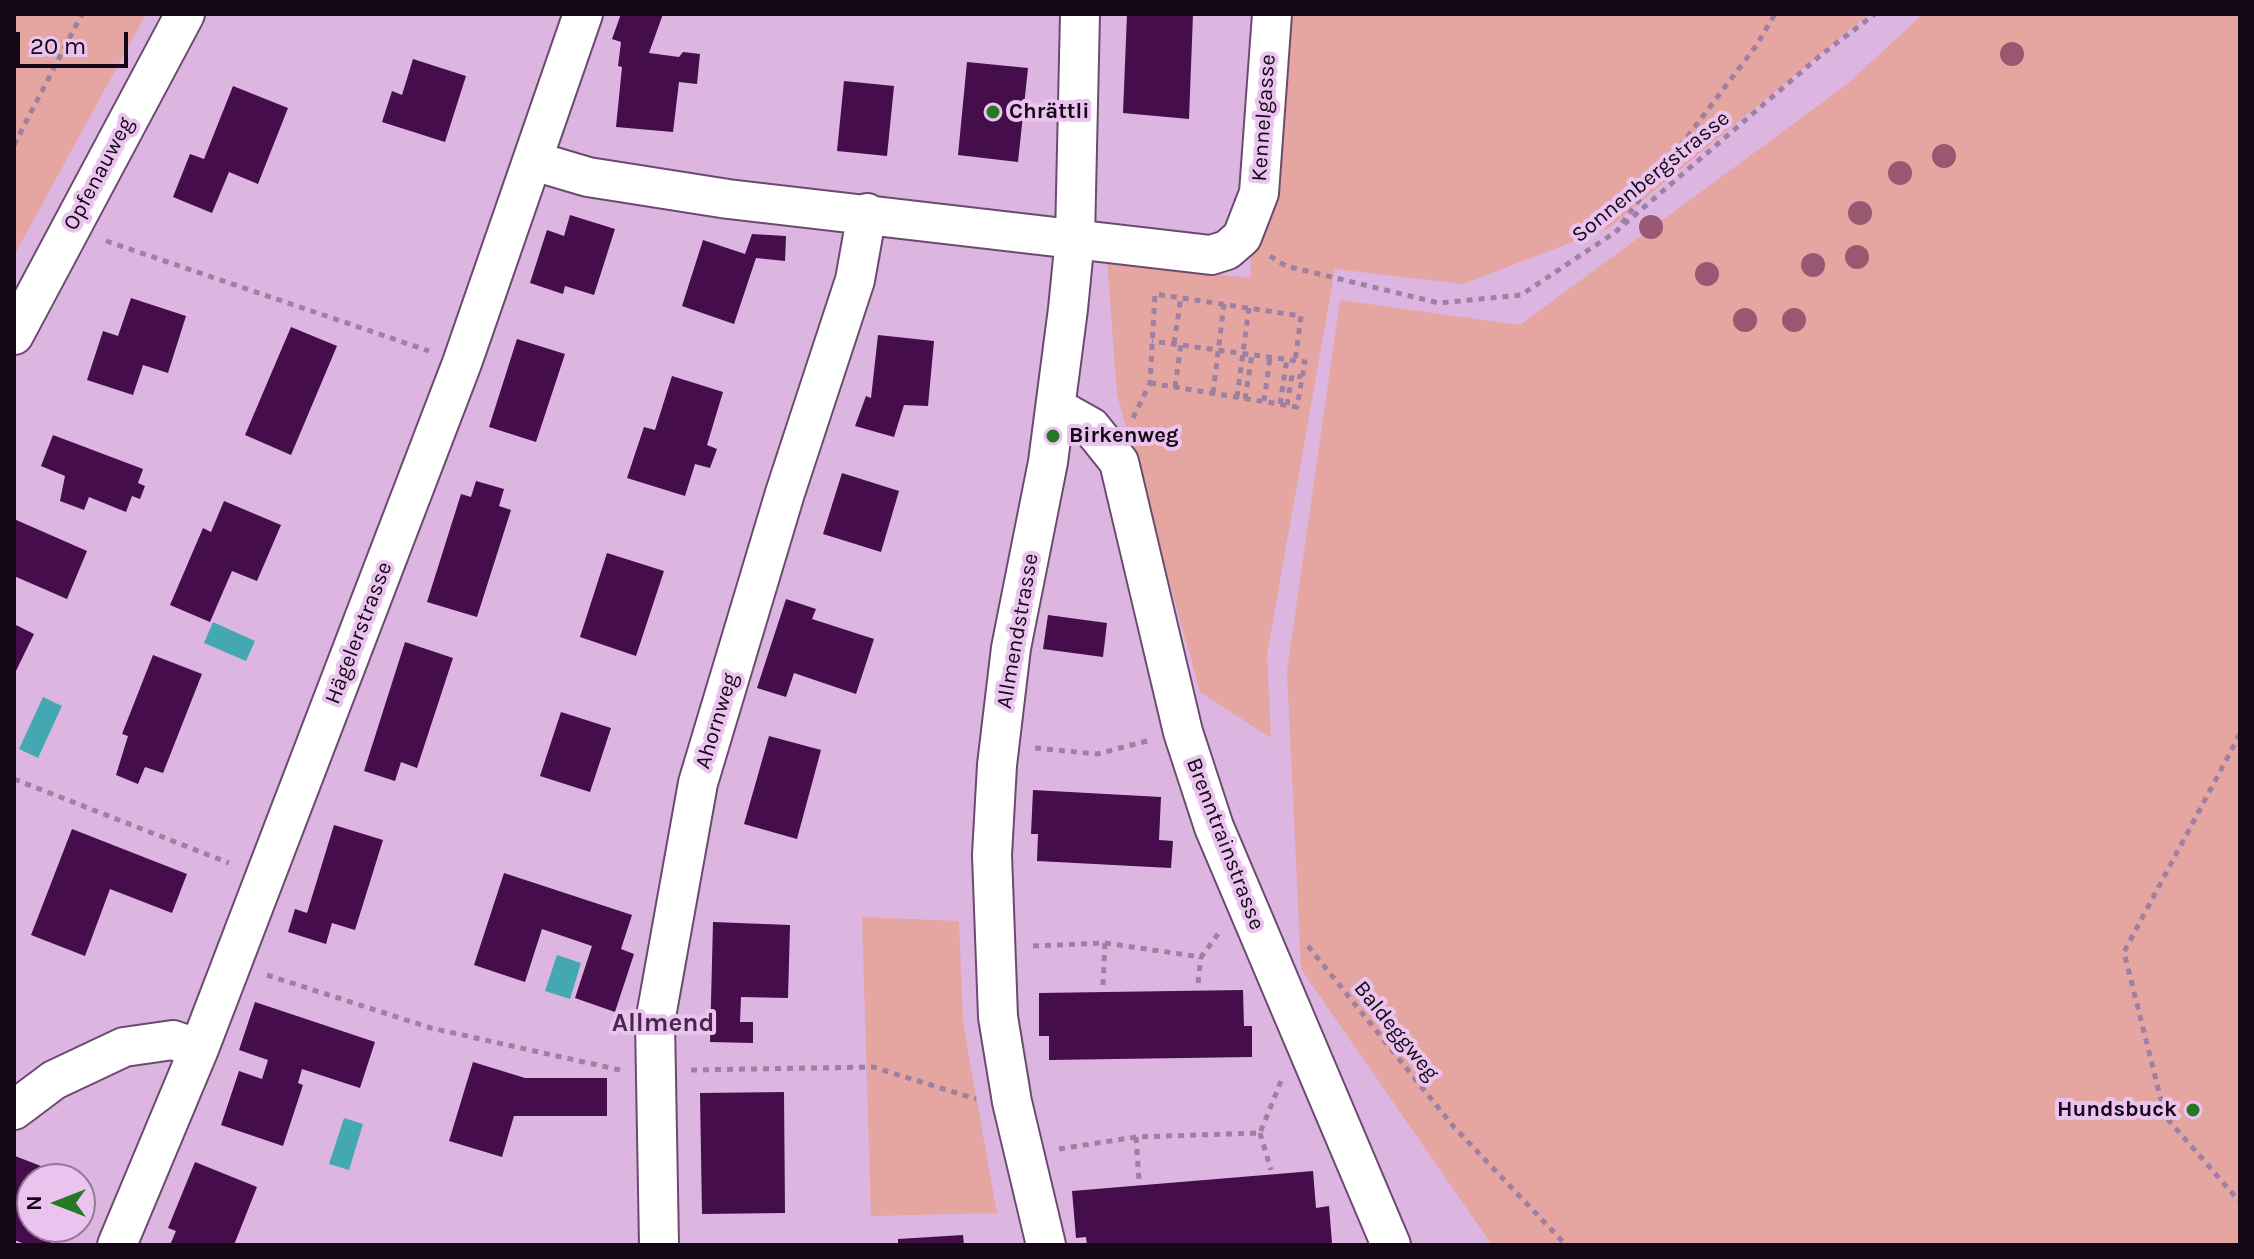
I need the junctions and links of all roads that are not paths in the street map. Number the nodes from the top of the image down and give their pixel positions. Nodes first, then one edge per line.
1 (185, 14) edge
2 (583, 14) edge
3 (1080, 14) edge
4 (1272, 14) edge
5 (534, 161) junction
6 (867, 213) junction
7 (1075, 238) junction
8 (14, 335) edge
9 (1057, 408) junction
10 (199, 1049) junction
11 (14, 1110) edge
12 (117, 1245) edge
13 (659, 1245) edge
14 (1046, 1245) edge
15 (1391, 1245) edge

1 - 8 street, Opfenauweg
2 - 5 street, Hägelerstrasse
3 - 7 street, Allmendstrasse
4 - 7 street, Kennelgasse
5 - 6 street
5 - 10 street, Hägelerstrasse
6 - 7 street
6 - 13 street, Ahornweg
7 - 9 street, Allmendstrasse
9 - 14 street, Allmendstrasse
9 - 15 street, Brenntrainstrasse
10 - 11 street
10 - 12 street, Hägelerstrasse

